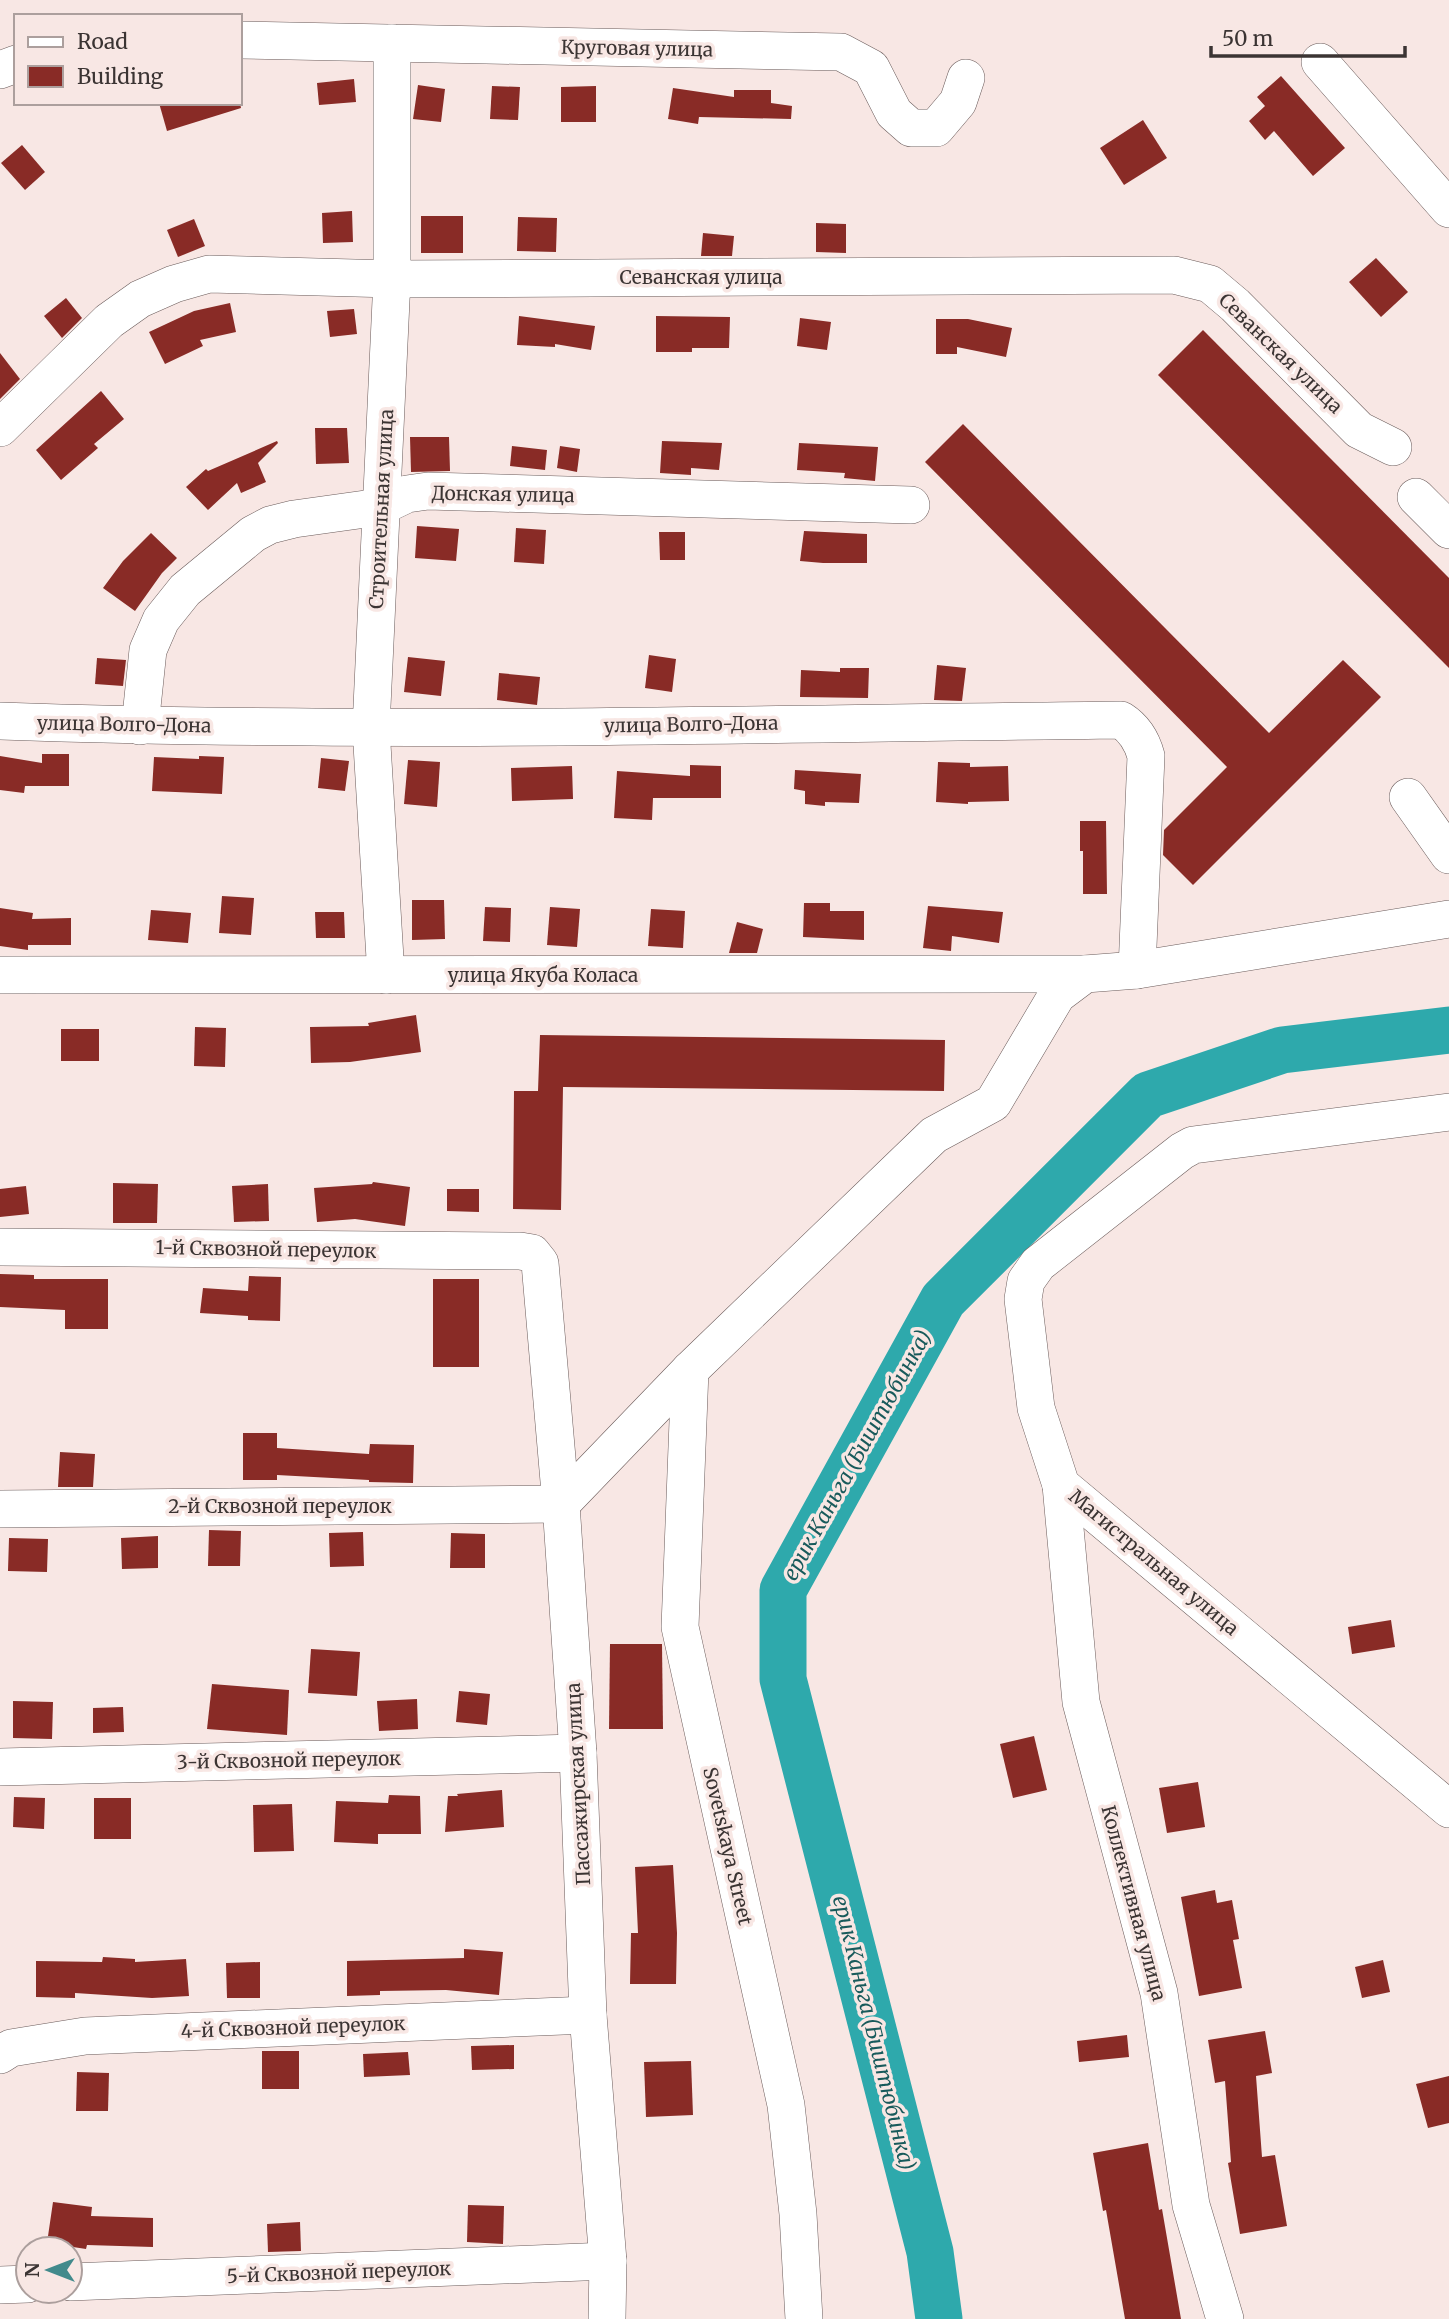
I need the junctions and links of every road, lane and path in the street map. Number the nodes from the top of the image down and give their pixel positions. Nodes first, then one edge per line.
1 (242, 40) edge
2 (392, 43) junction
3 (1320, 62) dead end
4 (966, 78) dead end
5 (1449, 209) edge
6 (392, 279) junction
7 (0, 428) edge
8 (1393, 447) dead end
9 (1416, 497) dead end
10 (911, 505) dead end
11 (380, 507) junction
12 (1449, 530) edge
13 (0, 721) edge
14 (140, 726) junction
15 (371, 728) junction
16 (1408, 797) dead end
17 (1449, 855) edge
18 (1449, 919) edge
19 (1138, 970) junction
20 (1085, 974) junction
21 (0, 975) edge
22 (386, 975) junction
23 (1449, 1112) edge
24 (0, 1247) edge
25 (532, 1253) joint
26 (690, 1370) junction
27 (1061, 1485) junction
28 (561, 1504) junction
29 (0, 1509) edge
30 (578, 1753) junction
31 (0, 1768) edge
32 (1449, 1808) edge
33 (588, 2015) junction
34 (0, 2055) edge
35 (608, 2261) junction
36 (84, 2281) edge
37 (607, 2319) edge
38 (804, 2319) edge
39 (1224, 2319) edge

1 - 2 street, Круговая улица
2 - 4 street, Круговая улица
2 - 6 street, Строительная улица
3 - 5 street
6 - 7 street, Севанская улица
6 - 8 street, Севанская улица
6 - 11 street, Строительная улица
9 - 12 street
10 - 11 street, Донская улица
11 - 14 street, Донская улица
11 - 15 street, Строительная улица
13 - 14 street, улица Волго-Дона
14 - 15 street, улица Волго-Дона
15 - 19 street, улица Волго-Дона
15 - 22 street, Строительная улица
16 - 17 street
18 - 19 street, улица Якуба Коласа
19 - 20 street, улица Якуба Коласа
20 - 22 street, улица Якуба Коласа
20 - 26 street
21 - 22 street, улица Якуба Коласа
23 - 27 street, Магистральная улица
24 - 25 street, 1-й Сквозной переулок
25 - 28 street, Пассажирская улица
26 - 28 street
26 - 38 street, Sovetskaya Street
27 - 32 street, Магистральная улица
27 - 39 street, Коллективная улица
28 - 29 street, 2-й Сквозной переулок
28 - 30 street, Пассажирская улица
30 - 31 street, 3-й Сквозной переулок
30 - 33 street, Пассажирская улица
33 - 34 street, 4-й Сквозной переулок
33 - 35 street, Пассажирская улица
35 - 36 street, 5-й Сквозной переулок
35 - 37 street, Пассажирская улица

